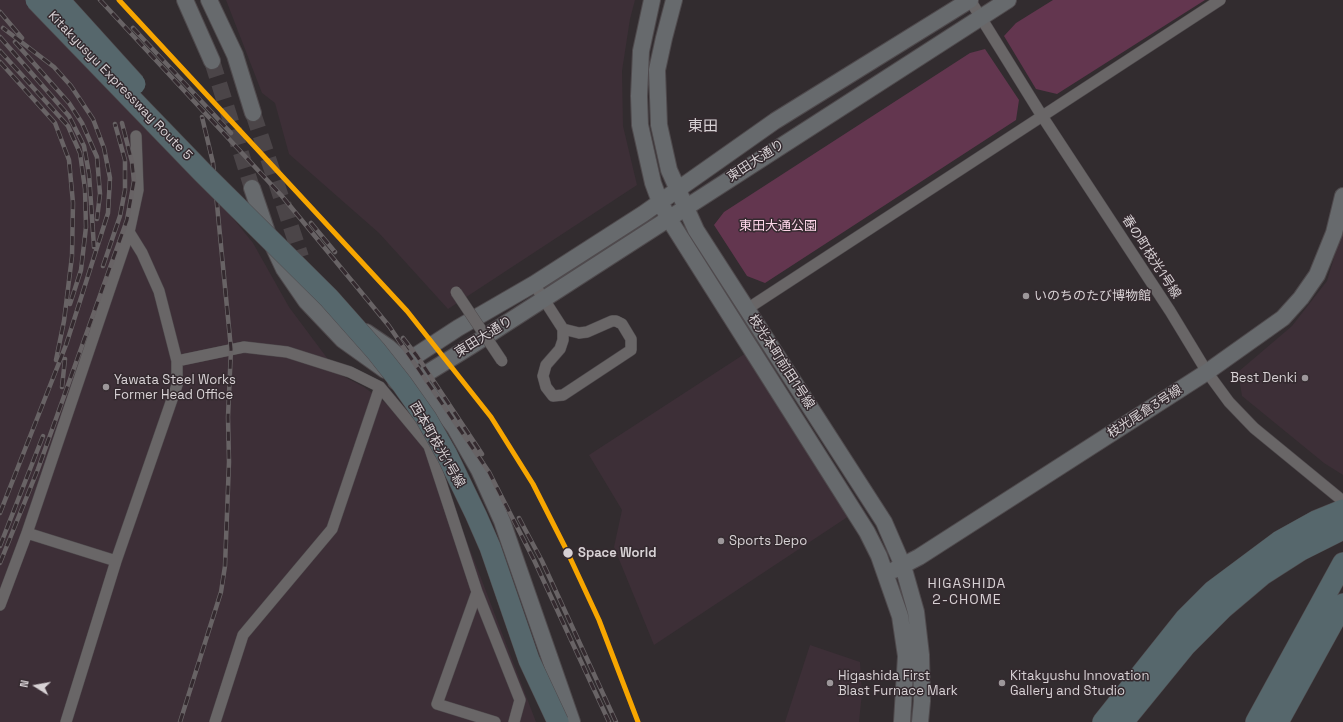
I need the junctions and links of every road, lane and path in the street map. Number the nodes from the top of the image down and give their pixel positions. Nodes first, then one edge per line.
1 (36, 0) edge
2 (58, 0) edge
3 (74, 0) edge
4 (185, 0) edge
5 (209, 0) edge
6 (652, 0) edge
7 (674, 0) edge
8 (970, 0) edge
9 (1008, 0) edge
10 (1220, 0) edge
11 (979, 18) junction
12 (212, 61) tunnel mouth
13 (140, 89) junction
14 (253, 113) tunnel mouth
15 (1042, 116) junction
16 (136, 136) dead end
17 (252, 188) tunnel mouth
18 (678, 190) junction
19 (1343, 196) edge
20 (660, 202) junction
21 (685, 208) junction
22 (669, 219) junction
23 (129, 232) junction
24 (265, 234) junction
25 (291, 254) junction
26 (534, 284) junction
27 (456, 292) dead end
28 (544, 299) junction
29 (747, 309) junction
30 (563, 329) junction
31 (502, 360) dead end
32 (177, 362) junction
33 (406, 362) junction
34 (1208, 372) junction
35 (419, 378) junction
36 (396, 381) junction
37 (380, 387) junction
38 (1343, 501) edge
39 (1343, 510) edge
40 (1343, 529) edge
41 (28, 533) junction
42 (116, 561) junction
43 (1343, 563) edge
44 (903, 566) junction
45 (886, 573) junction
46 (477, 592) junction
47 (1343, 604) edge
48 (0, 605) edge
49 (529, 660) junction
50 (66, 722) edge
51 (215, 722) edge
52 (495, 722) edge
53 (514, 722) edge
54 (548, 722) edge
55 (553, 722) edge
56 (558, 722) edge
57 (572, 722) edge
58 (902, 722) edge
59 (920, 722) edge
60 (1103, 722) edge
61 (1123, 722) edge
62 (1256, 722) edge
63 (1278, 722) edge

1 - 24 highway, Kitakyusyu Expressway Route 5, bridge
2 - 13 highway, bridge
3 - 13 highway, bridge
4 - 12 street
5 - 14 street
6 - 20 street, 枝光本町前田1号線
7 - 18 street, 枝光本町前田1号線
8 - 11 street, 春の町枝光1号線
8 - 18 street, 東田大通り
9 - 11 street, 東田大通り
10 - 15 street
11 - 15 street, 春の町枝光1号線
11 - 21 street, 東田大通り
13 - 24 highway, bridge
15 - 29 street
15 - 34 street, 春の町枝光1号線
16 - 23 street
17 - 36 street, 西本町枝光1号線
18 - 20 street, 東田大通り
18 - 21 street, 枝光本町前田1号線
19 - 34 street, 枝光尾倉3号線
20 - 22 street, 枝光本町前田1号線
20 - 26 street, 東田大通り
21 - 22 street, 東田大通り
21 - 29 street, 枝光本町前田1号線
22 - 28 street, 東田大通り
22 - 45 street, 枝光本町前田1号線
23 - 32 street
23 - 41 street
24 - 25 highway, Kitakyusyu Expressway Route 5, bridge
25 - 33 street, 西本町枝光1号線
25 - 49 highway, Kitakyusyu Expressway Route 5, bridge
26 - 28 street
26 - 33 street, 東田大通り
27 - 31 street, bridge
28 - 30 street
28 - 35 street, 東田大通り
29 - 44 street, 枝光本町前田1号線
30 - 30 street
32 - 37 street
32 - 42 street
33 - 35 street, 西本町枝光1号線
33 - 36 street, 東田大通り
34 - 38 street, 春の町枝光1号線
34 - 44 street, 枝光尾倉3号線
35 - 36 street, 東田大通り
35 - 57 street, 西本町枝光1号線
36 - 54 street, 西本町枝光1号線
37 - 46 street
37 - 51 street
39 - 60 highway
40 - 61 highway
41 - 42 street
41 - 48 street
42 - 50 street
43 - 62 highway
44 - 45 street, 枝光尾倉3号線
44 - 59 street, 枝光本町前田1号線
45 - 58 street, 枝光本町前田1号線
46 - 52 street
46 - 53 street
47 - 63 highway
49 - 55 highway, Kitakyusyu Expressway Route 5, bridge
49 - 56 highway, Kitakyusyu Expressway Route 5, bridge

